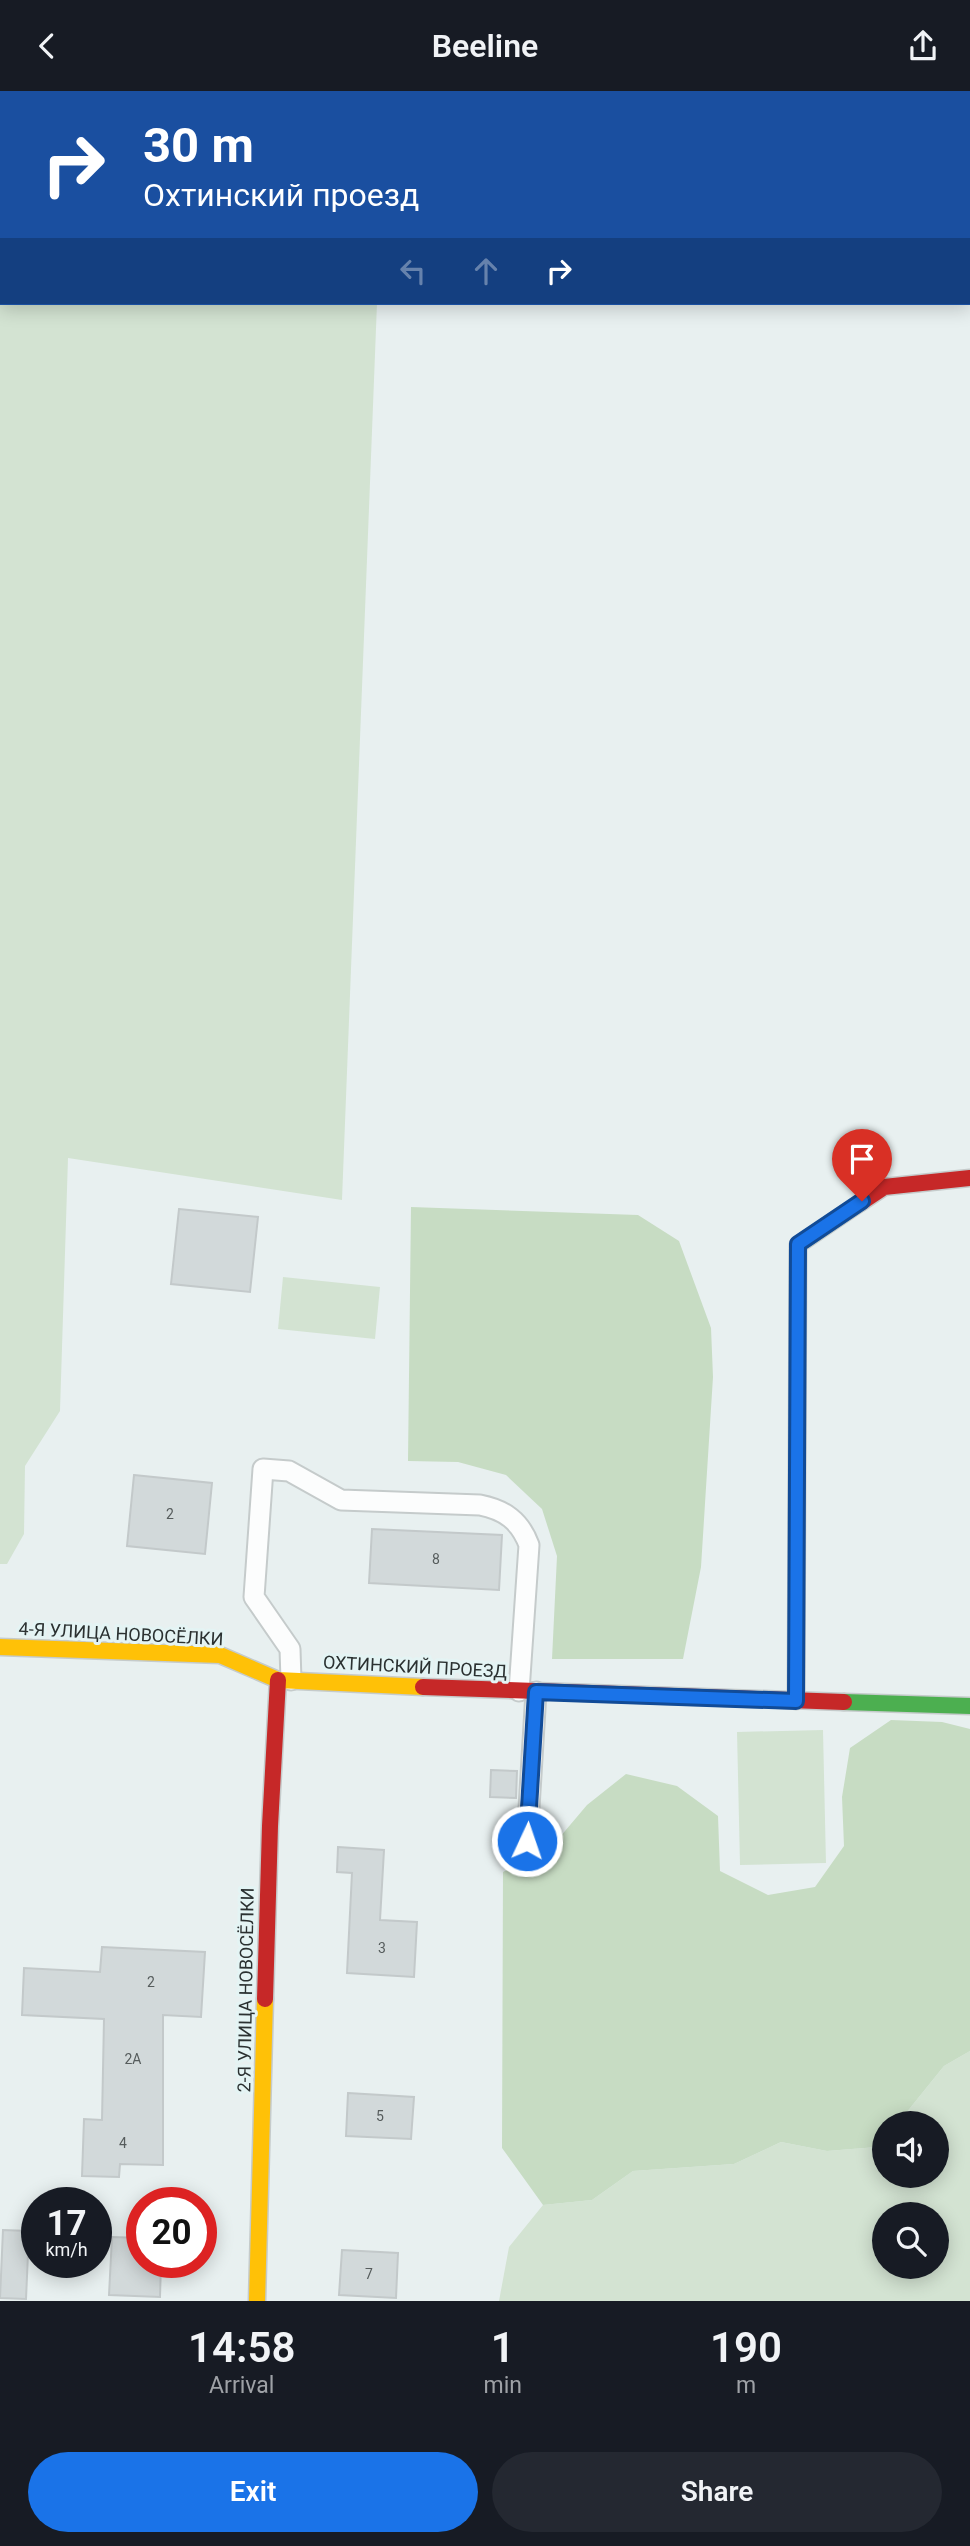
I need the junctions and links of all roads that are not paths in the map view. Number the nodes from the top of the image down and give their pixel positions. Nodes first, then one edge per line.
1 (970, 1178) edge
2 (0, 1647) edge
3 (284, 1680) junction
4 (527, 1691) junction
5 (796, 1701) junction
6 (970, 1706) edge
7 (527, 1841) dead end
8 (257, 2301) edge

1 - 5 street
2 - 3 street, 4-Я УЛИЦА НОВОСЁЛКИ
3 - 4 street, ОХТИНСКИЙ ПРОЕЗД
3 - 4 lane
3 - 8 street, 2-Я УЛИЦА НОВОСЁЛКИ
4 - 5 street, ОХТИНСКИЙ ПРОЕЗД
4 - 7 lane
5 - 6 street, ОХТИНСКИЙ ПРОЕЗД

